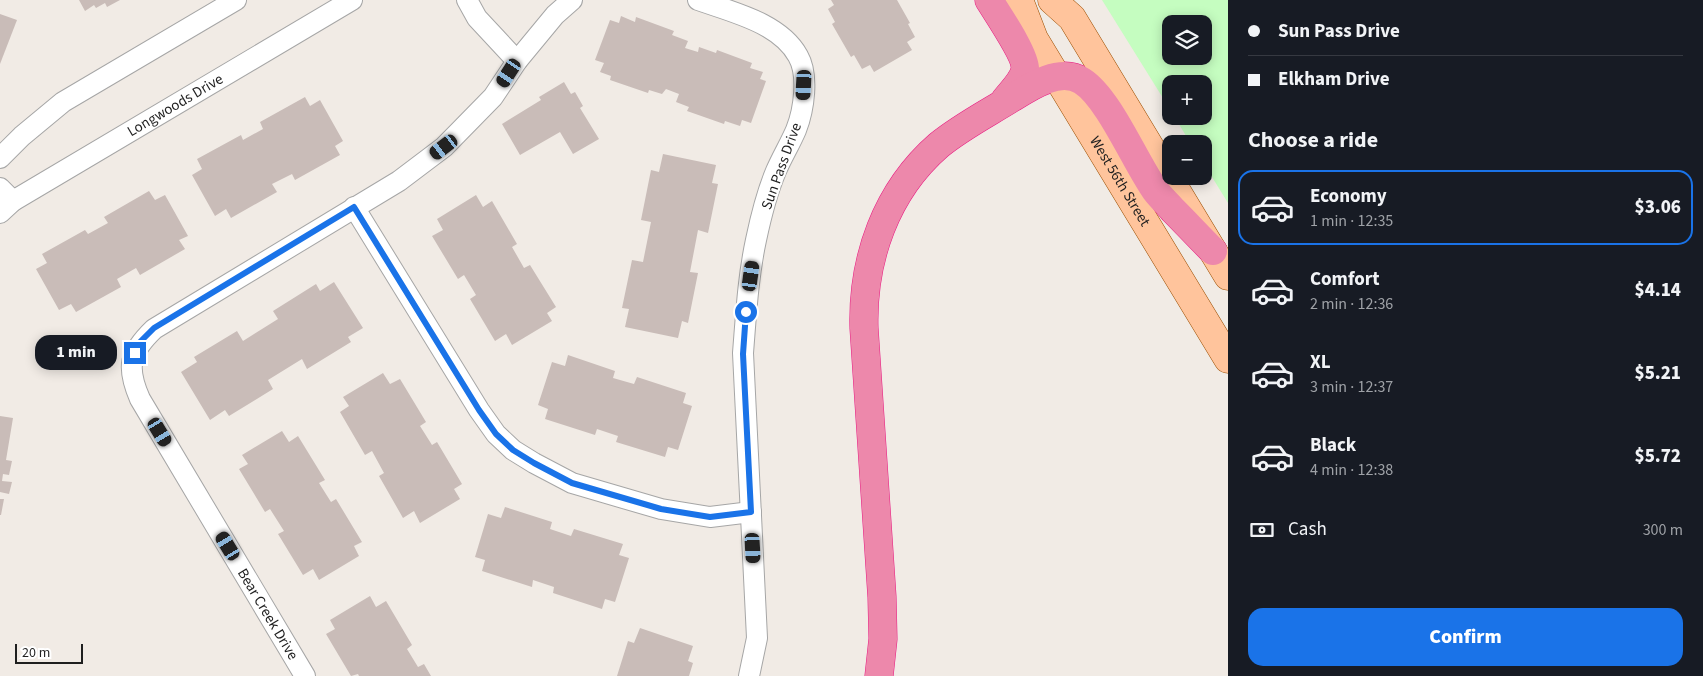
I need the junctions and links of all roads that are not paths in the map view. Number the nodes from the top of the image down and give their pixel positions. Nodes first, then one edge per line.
1 (236, 0) edge
2 (352, 0) edge
3 (466, 0) edge
4 (572, 0) edge
5 (698, 0) edge
6 (988, 0) edge
7 (1019, 0) edge
8 (1052, 0) edge
9 (517, 61) junction
10 (1057, 77) junction
11 (1003, 104) junction
12 (0, 158) edge
13 (4, 201) edge
14 (354, 207) junction
15 (1212, 251) junction
16 (1228, 276) edge
17 (1228, 359) edge
18 (751, 512) junction
19 (305, 676) edge
20 (749, 676) edge
21 (879, 676) edge

1 - 12 street
2 - 13 street, Longwoods Drive
3 - 9 street
4 - 9 street
5 - 18 street, Sun Pass Drive
6 - 11 highway
7 - 10 main road, West 56th Street
8 - 15 main road
9 - 14 street
10 - 11 highway
10 - 15 highway
10 - 17 main road, West 56th Street
11 - 21 highway
14 - 18 street
14 - 19 street, Bear Creek Drive
15 - 16 main road
18 - 20 street, Sun Pass Drive

